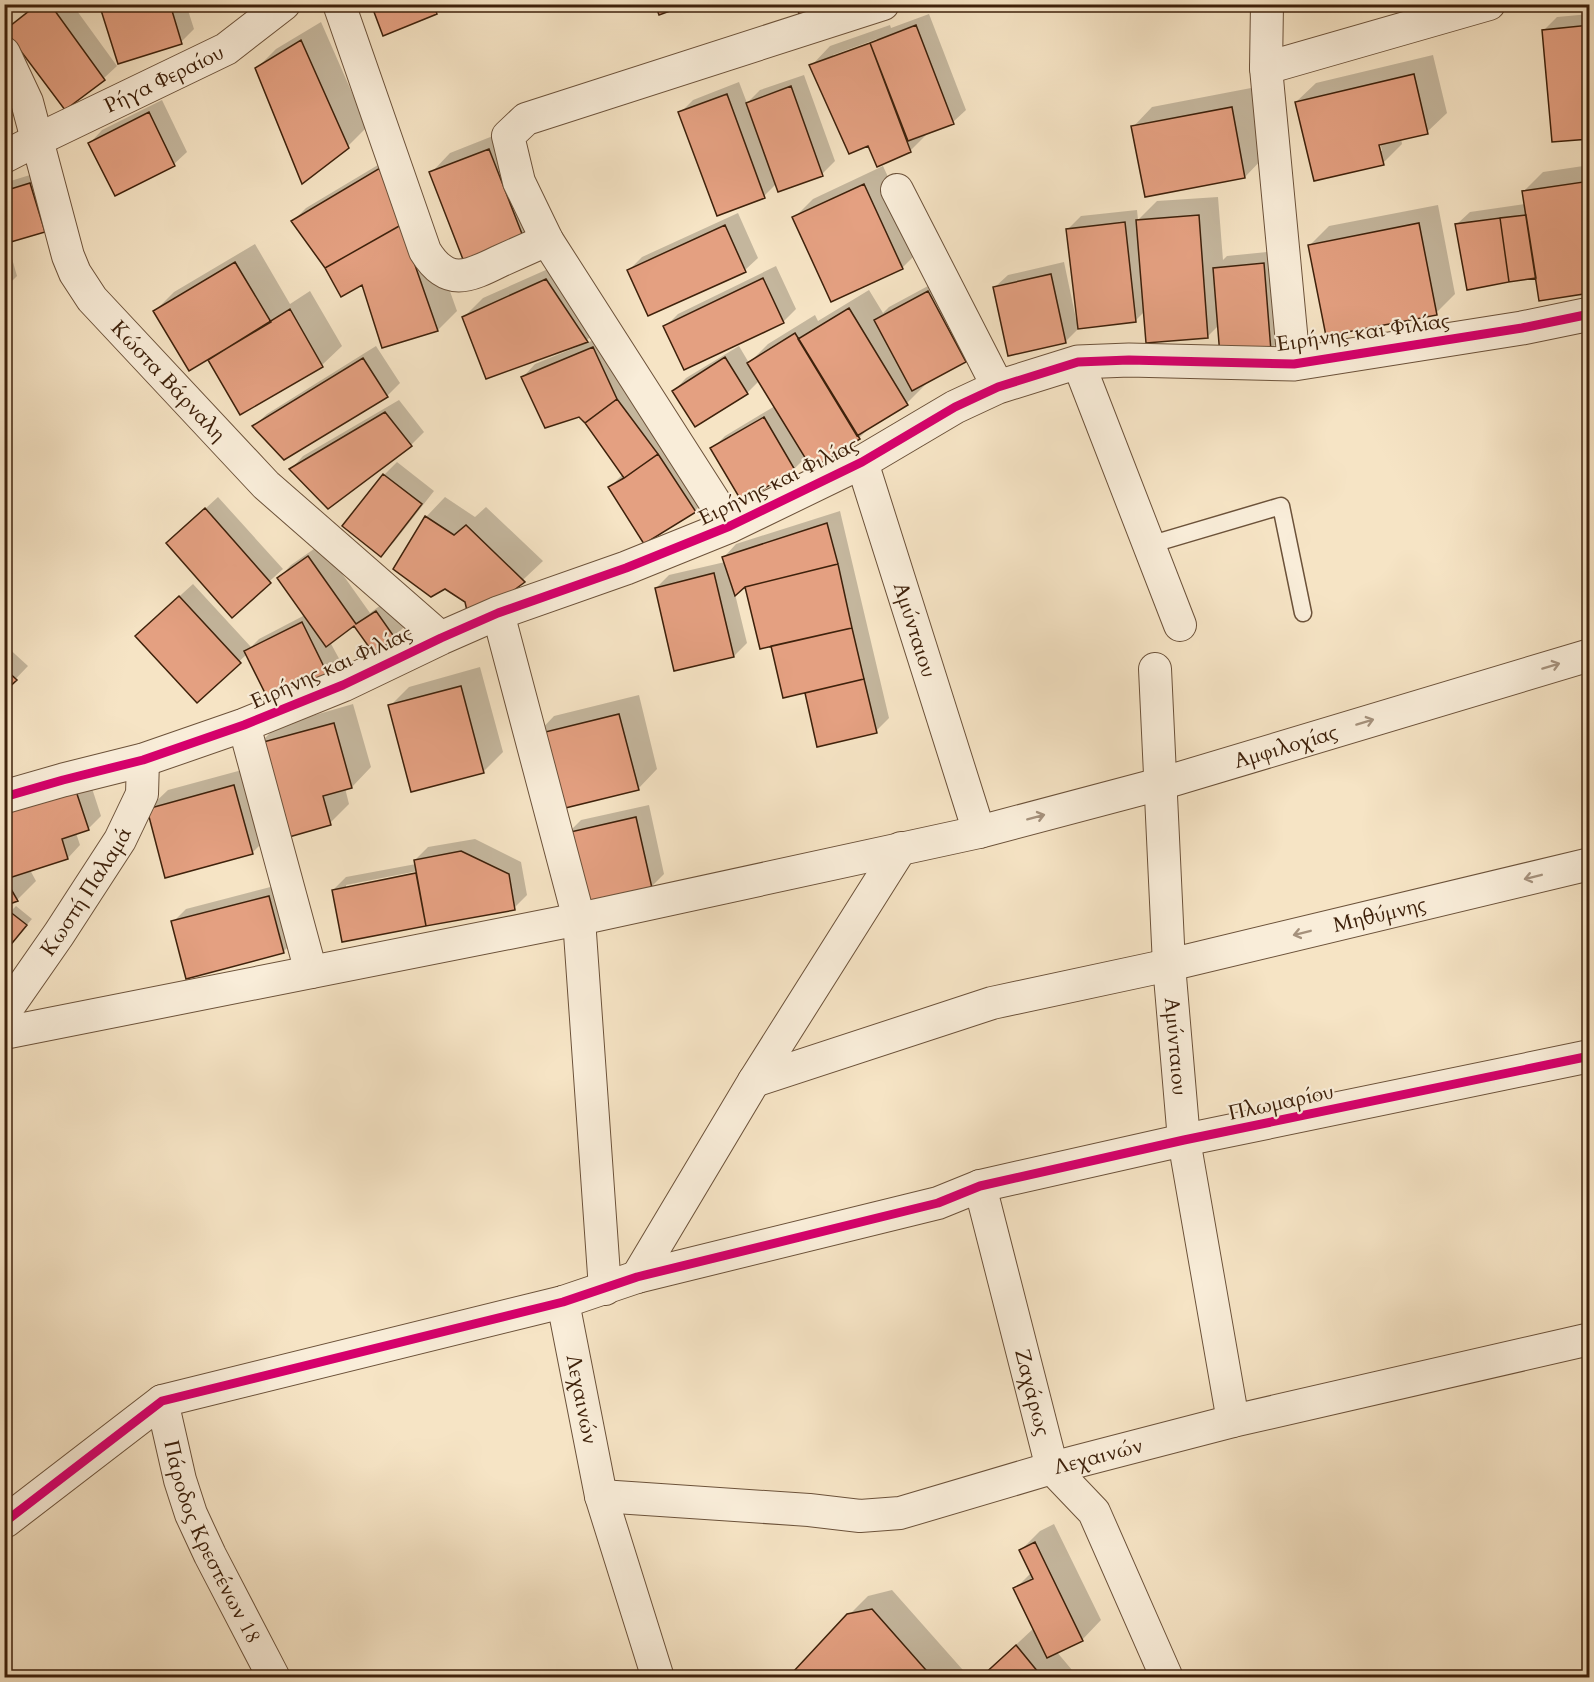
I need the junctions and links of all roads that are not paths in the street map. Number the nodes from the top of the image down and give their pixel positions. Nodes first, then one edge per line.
1 (284, 4) edge
2 (339, 4) edge
3 (883, 4) edge
4 (1267, 4) edge
5 (1489, 4) edge
6 (4, 53) edge
7 (1266, 68) junction
8 (37, 140) junction
9 (4, 157) edge
10 (897, 189) dead end
11 (547, 240) junction
12 (1590, 314) edge
13 (1078, 362) junction
14 (1294, 364) junction
15 (998, 387) junction
16 (862, 462) junction
17 (730, 526) junction
18 (1149, 545) junction
19 (498, 613) junction
20 (1303, 613) dead end
21 (1180, 625) dead end
22 (441, 638) junction
23 (1590, 655) edge
24 (1155, 669) dead end
25 (244, 725) junction
26 (143, 760) junction
27 (1160, 784) junction
28 (4, 797) edge
29 (979, 832) junction
30 (901, 848) junction
31 (1590, 864) edge
32 (579, 919) junction
33 (1170, 965) junction
34 (311, 972) junction
35 (4, 1013) edge
36 (4, 1033) edge
37 (1590, 1056) edge
38 (754, 1081) junction
39 (1184, 1140) junction
40 (980, 1186) junction
41 (637, 1277) junction
42 (605, 1289) junction
43 (563, 1302) junction
44 (1590, 1339) edge
45 (162, 1401) junction
46 (1233, 1421) junction
47 (1052, 1468) junction
48 (602, 1496) junction
49 (6, 1521) dead end
50 (274, 1677) edge
51 (658, 1677) edge
52 (1167, 1677) edge

1 - 8 street, Ρήγα Φεραίου
2 - 11 street
3 - 11 street
4 - 7 street
5 - 7 street
6 - 8 street, Κώστα Βάρναλη
7 - 14 street
8 - 9 street, Ρήγα Φεραίου
8 - 22 street, Κώστα Βάρναλη
10 - 15 street
11 - 17 street
12 - 14 street, Ειρήνης και Φιλίας
13 - 14 street, Ειρήνης και Φιλίας
13 - 15 street, Ειρήνης και Φιλίας
13 - 18 street
15 - 16 street, Ειρήνης και Φιλίας
16 - 17 street, Ειρήνης και Φιλίας
16 - 29 street, Αμύνταιου
17 - 19 street, Ειρήνης και Φιλίας
18 - 20 lane
18 - 21 street
19 - 22 street, Ειρήνης και Φιλίας
19 - 32 street
22 - 25 street, Ειρήνης και Φιλίας
27 -> 23 street, Αμφιλοχίας
24 - 27 street, Αμύνταιου
25 - 26 street, Ειρήνης και Φιλίας
25 - 34 street
26 - 28 street, Ειρήνης και Φιλίας
26 - 35 street, Κωστή Παλαμά
29 -> 27 street, Αμφιλοχίας
27 - 33 street, Αμύνταιου
29 - 30 street, Αμφιλοχίας
30 - 32 street, Αμφιλοχίας
30 - 38 street
31 -> 33 street, Μηθύμνης
32 - 34 street, Αμφιλοχίας
32 - 42 street
33 - 38 street, Μηθύμνης
33 - 39 street, Αμύνταιου
34 - 36 street, Αμφιλοχίας
37 - 39 street, Πλωμαρίου
38 - 41 street
39 - 40 street, Πλωμαρίου
39 - 46 street, Αμύνταιου
40 - 41 street, Πλωμαρίου
40 - 47 street, Ζαχάρως
41 - 42 street, Πλωμαρίου
42 - 43 street, Πλωμαρίου
43 - 45 street, Πλωμαρίου
43 - 48 street, Λεχαινών
44 - 46 street, Λεχαινών
45 - 49 street
45 - 50 street, Πάροδος Κρεστένων 18
46 - 47 street, Λεχαινών
47 - 48 street, Λεχαινών
47 - 52 street, Ζαχάρως
48 - 51 street, Λεχαινών

